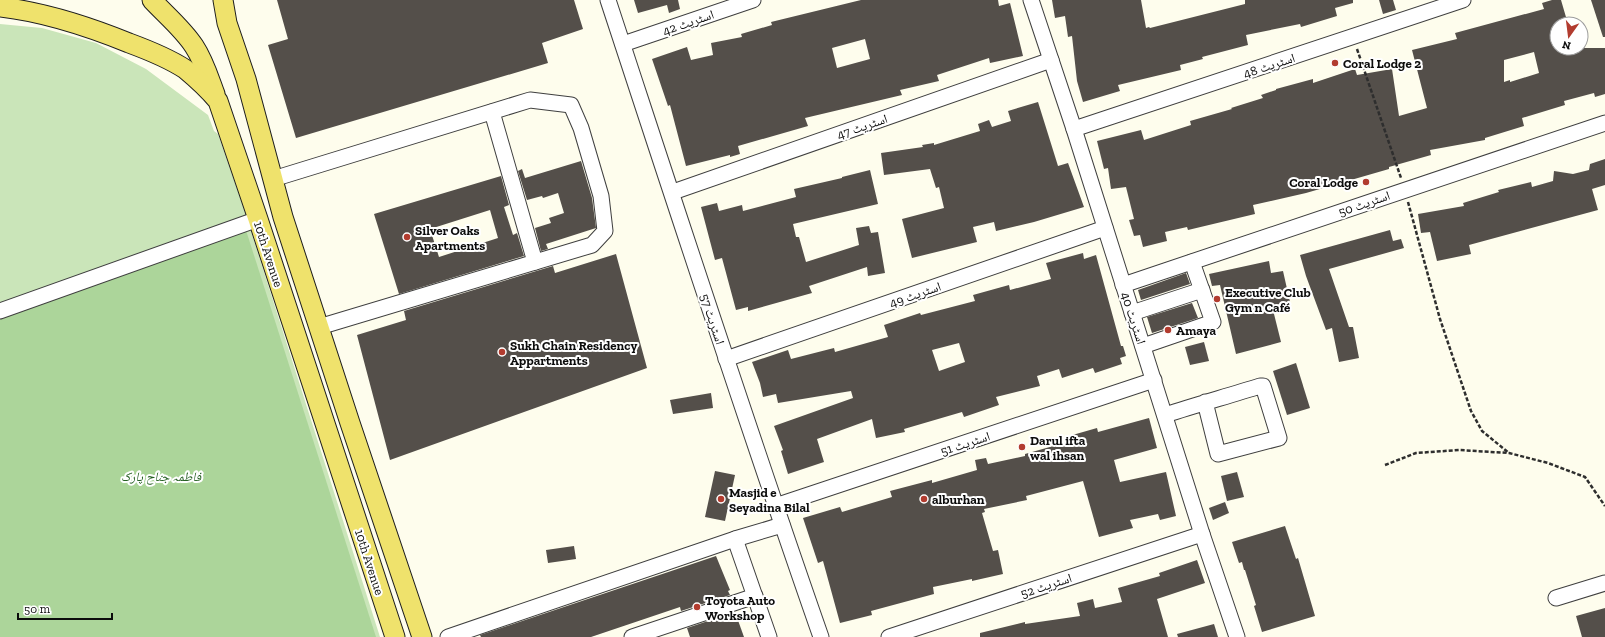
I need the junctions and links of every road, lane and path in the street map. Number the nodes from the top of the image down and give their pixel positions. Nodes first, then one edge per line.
1 (152, 0) edge
2 (223, 0) edge
3 (608, 0) edge
4 (753, 0) edge
5 (1031, 0) edge
6 (1463, 0) edge
7 (0, 7) edge
8 (1353, 37) junction
9 (623, 44) junction
10 (1051, 60) junction
11 (218, 101) junction
12 (492, 112) junction
13 (1605, 123) edge
14 (1074, 129) junction
15 (273, 180) junction
16 (1404, 190) junction
17 (673, 192) junction
18 (258, 219) junction
19 (1105, 228) junction
20 (535, 262) junction
21 (1192, 262) junction
22 (1123, 284) junction
23 (1202, 290) junction
24 (0, 311) edge
25 (1132, 313) junction
26 (319, 327) junction
27 (1143, 346) junction
28 (726, 359) junction
29 (1154, 380) junction
30 (1205, 402) junction
31 (1165, 415) junction
32 (1509, 453) junction
33 (1385, 465) dead end
34 (775, 506) junction
35 (1605, 506) edge
36 (378, 508) junction
37 (355, 516) junction
38 (782, 525) junction
39 (1202, 534) junction
40 (735, 539) junction
41 (1605, 583) edge
42 (754, 596) junction
43 (1556, 598) dead end
44 (660, 633) edge
45 (394, 637) edge
46 (422, 637) edge
47 (448, 637) edge
48 (632, 637) edge
49 (769, 637) edge
50 (821, 637) edge
51 (889, 637) edge
52 (1237, 637) edge

1 - 11 main road
2 - 15 main road, 10th Avenue
3 - 9 street, اسٹریٹ 57
4 - 9 street, اسٹریٹ 42
5 - 10 street, اسٹریٹ 40
6 - 8 street, اسٹریٹ 48
7 - 11 main road, 10th Avenue
8 - 14 street, اسٹریٹ 48
8 - 16 path
9 - 17 street, اسٹریٹ 57
10 - 14 street, اسٹریٹ 40
10 - 17 street, اسٹریٹ 47
11 - 18 main road, 10th Avenue
12 - 15 street
12 - 20 street
12 - 20 street
13 - 16 street, اسٹریٹ 50
14 - 19 street, اسٹریٹ 40
15 - 26 main road, 10th Avenue
16 - 21 street, اسٹریٹ 50
16 - 32 path
17 - 28 street, اسٹریٹ 57
18 - 24 street
18 - 37 main road, 10th Avenue
19 - 22 street, اسٹریٹ 40
19 - 28 street, اسٹریٹ 49
20 - 26 street
21 - 22 street, اسٹریٹ 50
21 - 23 street
22 - 25 street, اسٹریٹ 40
23 - 25 street
23 - 27 street
25 - 27 street, اسٹریٹ 40
26 - 36 main road, 10th Avenue
27 - 29 street, اسٹریٹ 40
28 - 34 street, اسٹریٹ 57
29 - 31 street, اسٹریٹ 40
29 - 34 street, اسٹریٹ 51
30 - 30 street
30 - 31 street
31 - 39 street, اسٹریٹ 40
32 - 33 path
32 - 35 path
34 - 38 street, اسٹریٹ 57
36 - 37 main road
36 - 46 main road, 10th Avenue
37 - 45 main road, 10th Avenue
38 - 40 street
38 - 50 street, اسٹریٹ 57
39 - 51 street, اسٹریٹ 52
39 - 52 street, اسٹریٹ 40
40 - 42 street
40 - 47 street
41 - 43 street
42 - 44 street
42 - 49 street
44 - 48 street

